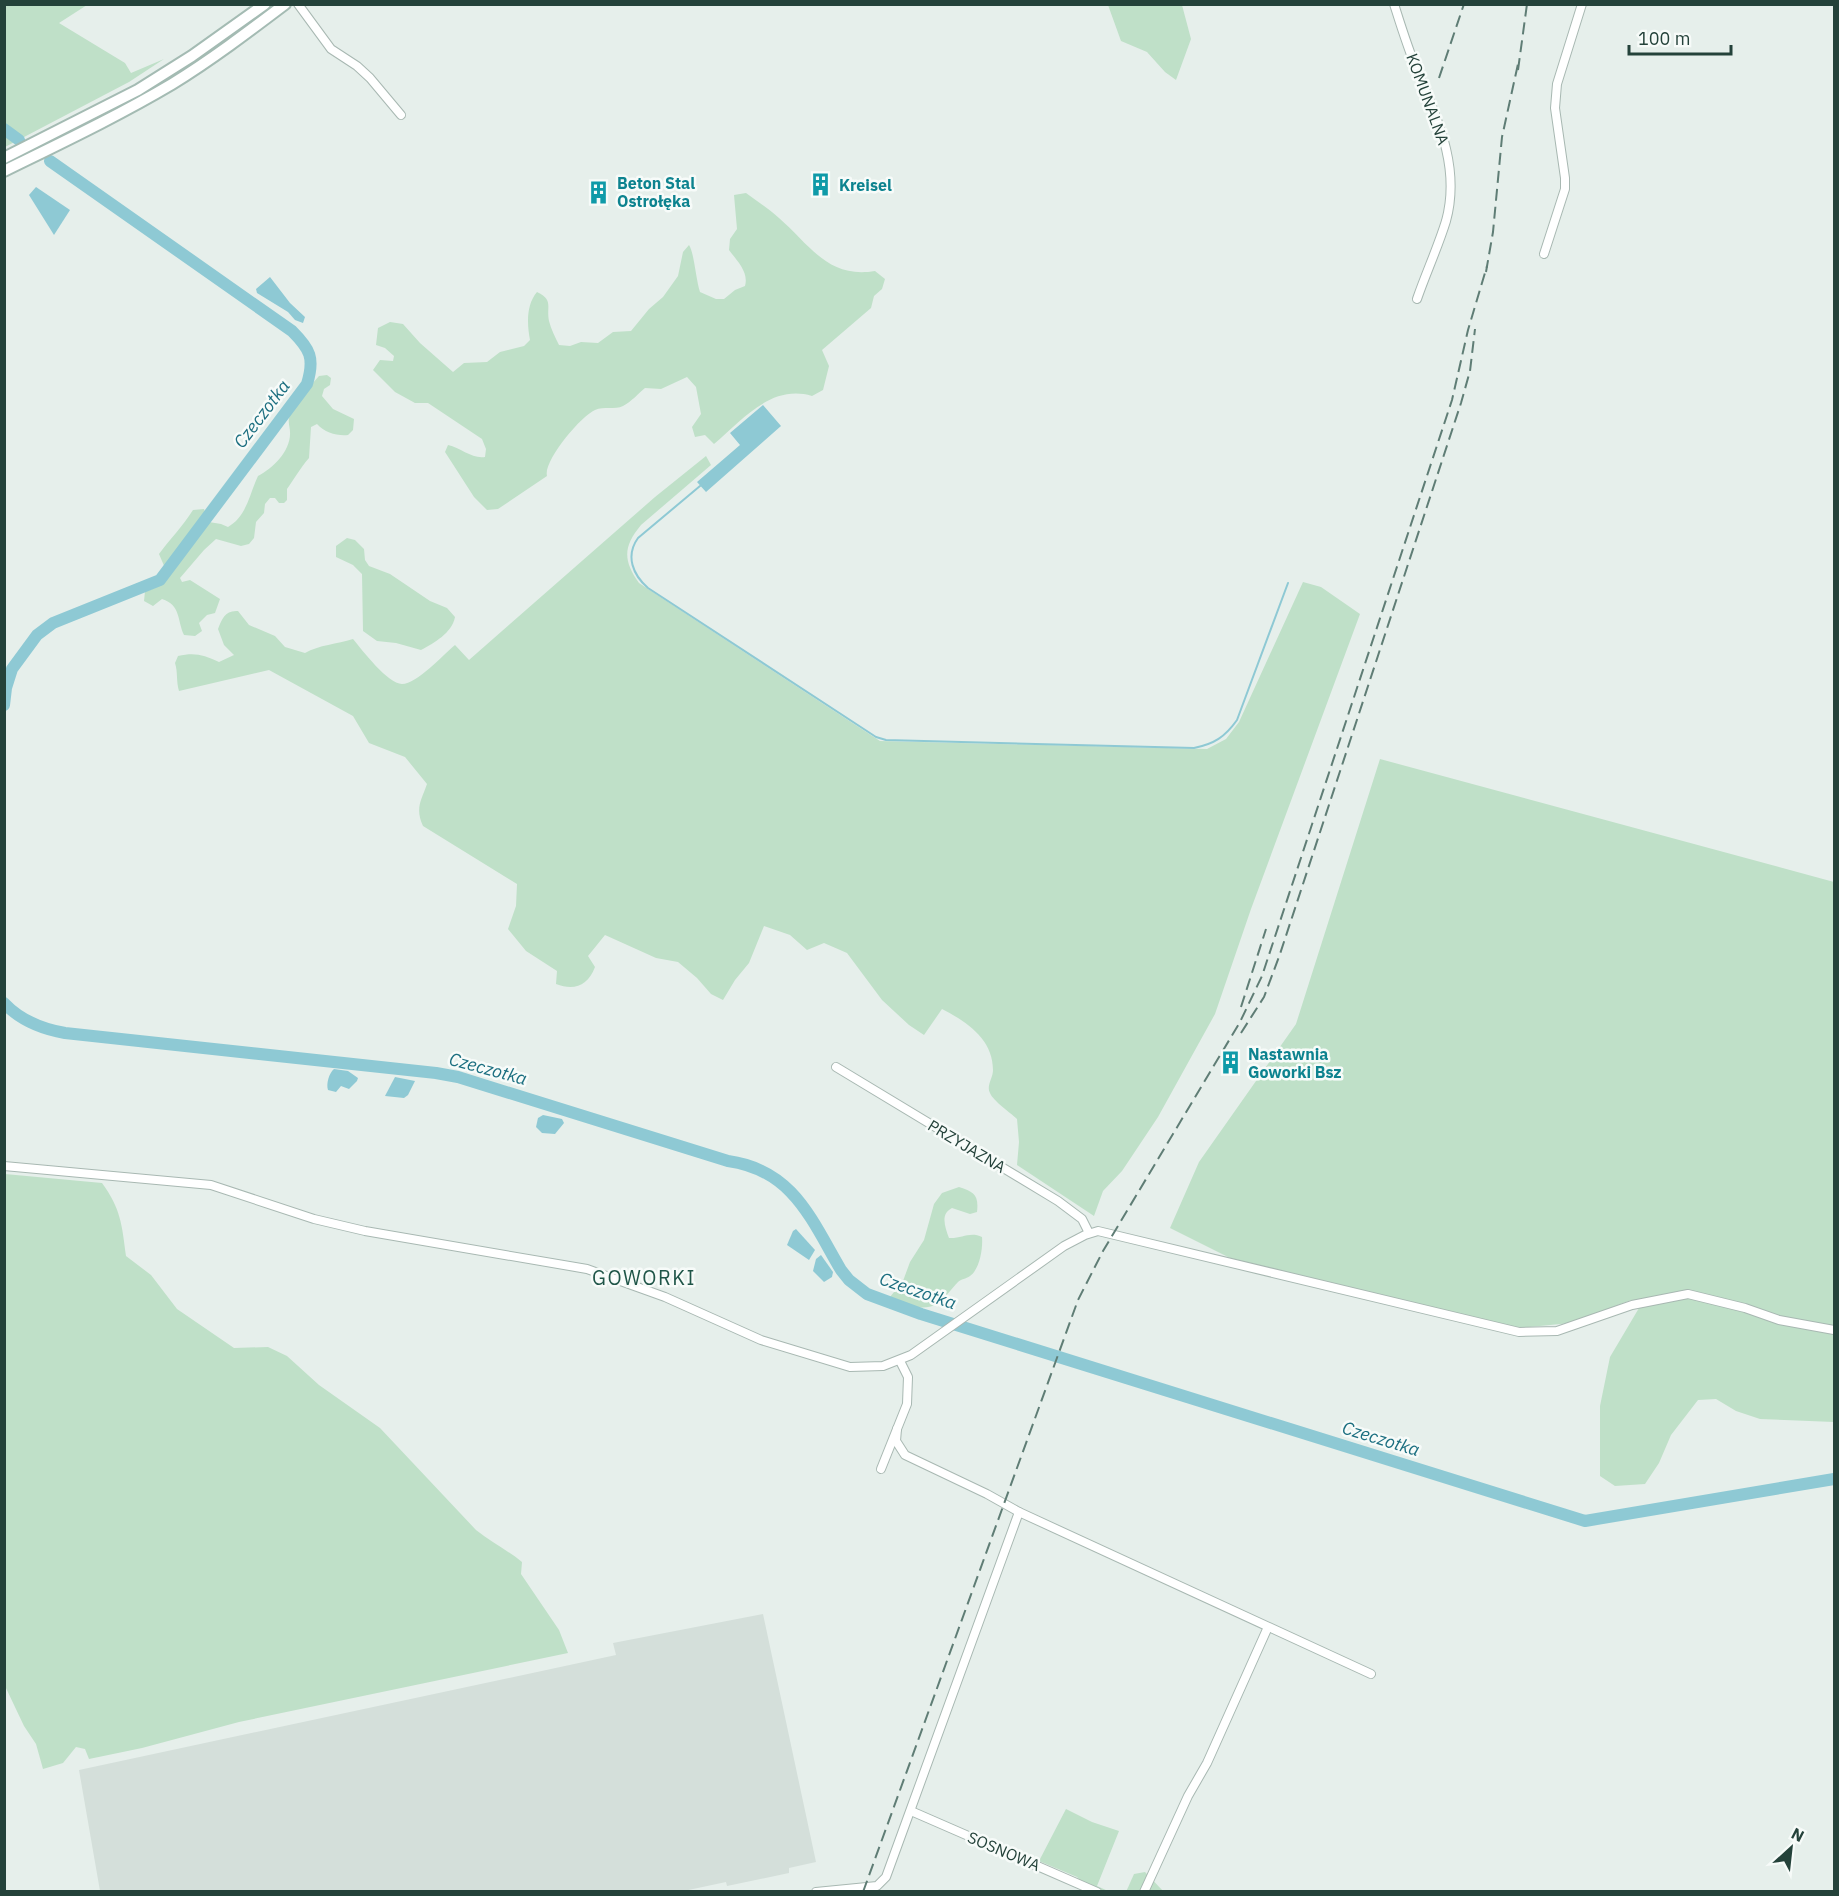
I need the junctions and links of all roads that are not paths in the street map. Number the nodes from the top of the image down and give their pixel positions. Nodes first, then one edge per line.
1 (265, 4) edge
2 (285, 4) edge
3 (298, 4) edge
4 (1394, 4) edge
5 (1582, 4) edge
6 (401, 115) dead end
7 (4, 158) edge
8 (4, 171) edge
9 (1544, 254) dead end
10 (1417, 299) dead end
11 (836, 1067) dead end
12 (4, 1166) edge
13 (1089, 1233) junction
14 (1834, 1330) edge
15 (900, 1361) junction
16 (897, 1429) junction
17 (881, 1469) dead end
18 (1019, 1512) junction
19 (1268, 1627) junction
20 (1371, 1674) dead end
21 (911, 1811) junction
22 (816, 1892) edge
23 (1097, 1892) edge
24 (1144, 1892) edge

1 - 7 main road
2 - 8 main road
3 - 6 street
4 - 10 street, KOMUNALNA
5 - 9 street
11 - 13 street, PRZYJAZNA
12 - 15 street
13 - 14 street
13 - 15 street
15 - 16 street
16 - 17 street
16 - 18 street
18 - 19 street
18 - 21 street
19 - 20 street
19 - 24 street
21 - 22 street
21 - 23 street, SOSNOWA

